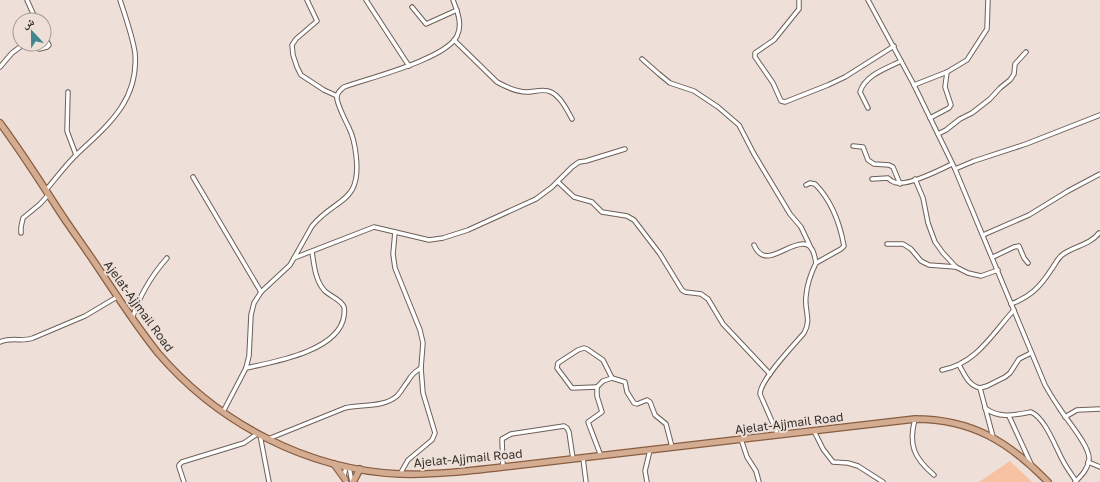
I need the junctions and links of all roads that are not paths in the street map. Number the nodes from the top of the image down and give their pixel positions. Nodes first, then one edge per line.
1 (27, 0) edge
2 (120, 0) edge
3 (307, 0) edge
4 (366, 0) edge
5 (453, 0) edge
6 (799, 0) edge
7 (868, 0) edge
8 (988, 0) edge
9 (412, 7) dead end
10 (457, 10) junction
11 (32, 12) edge
12 (454, 40) junction
13 (894, 46) junction
14 (13, 52) edge
15 (1026, 52) dead end
16 (642, 58) dead end
17 (901, 61) junction
18 (409, 66) junction
19 (0, 67) edge
20 (947, 72) junction
21 (914, 85) junction
22 (68, 92) dead end
23 (337, 96) junction
24 (868, 108) dead end
25 (1100, 115) edge
26 (930, 118) junction
27 (572, 119) dead end
28 (0, 123) edge
29 (938, 134) junction
30 (853, 146) dead end
31 (625, 149) dead end
32 (76, 155) junction
33 (952, 164) junction
34 (955, 169) junction
35 (1100, 174) edge
36 (193, 177) dead end
37 (872, 179) dead end
38 (915, 180) junction
39 (558, 182) junction
40 (900, 184) junction
41 (806, 185) dead end
42 (47, 192) junction
43 (395, 232) junction
44 (21, 233) dead end
45 (1099, 233) edge
46 (983, 235) junction
47 (887, 244) dead end
48 (754, 245) dead end
49 (810, 246) junction
50 (312, 252) junction
51 (993, 257) junction
52 (167, 258) dead end
53 (294, 258) junction
54 (816, 263) junction
55 (1028, 263) dead end
56 (956, 267) junction
57 (998, 270) junction
58 (261, 292) junction
59 (116, 297) junction
60 (1012, 304) junction
61 (1014, 310) junction
62 (132, 319) junction
63 (0, 342) edge
64 (1031, 353) junction
65 (959, 366) junction
66 (246, 368) junction
67 (421, 368) junction
68 (942, 370) dead end
69 (770, 374) junction
70 (612, 378) junction
71 (597, 387) junction
72 (980, 388) junction
73 (985, 408) junction
74 (1100, 409) edge
75 (223, 412) junction
76 (1009, 416) junction
77 (1065, 417) junction
78 (915, 419) junction
79 (814, 431) junction
80 (259, 435) junction
81 (778, 435) junction
82 (993, 437) junction
83 (268, 439) junction
84 (741, 439) junction
85 (672, 448) junction
86 (650, 450) junction
87 (601, 456) junction
88 (583, 458) junction
89 (573, 459) junction
90 (1088, 462) junction
91 (334, 464) junction
92 (348, 467) junction
93 (1032, 467) junction
94 (1100, 467) edge
95 (503, 468) junction
96 (360, 470) junction
97 (400, 474) junction
98 (934, 475) dead end
99 (345, 481) edge
100 (184, 482) edge
101 (269, 482) edge
102 (352, 482) edge
103 (586, 482) edge
104 (647, 482) edge
105 (759, 482) edge
106 (883, 482) edge
107 (1048, 482) edge
108 (1075, 482) edge

1 - 11 street
2 - 32 street
3 - 23 street
4 - 18 street
5 - 10 street
6 - 13 street
7 - 13 street
8 - 20 street
9 - 10 street
10 - 12 street
12 - 18 street
12 - 27 street
13 - 17 street
14 - 19 street
15 - 29 street
16 - 49 street
17 - 21 street
17 - 24 street
18 - 23 street
20 - 21 street
20 - 26 street
21 - 26 street
22 - 32 street
23 - 53 street
25 - 34 street
26 - 29 street
28 - 42 main road, Ajelat-Ajjmail Road
29 - 33 street
30 - 40 street
31 - 39 street
32 - 42 street
33 - 34 street
33 - 38 street
34 - 46 street
35 - 46 street
36 - 58 street
37 - 40 street
38 - 40 street
38 - 56 street
39 - 43 street
39 - 69 street
41 - 54 street
42 - 44 street
42 - 59 main road, Ajelat-Ajjmail Road
43 - 50 street
43 - 67 street
45 - 60 street
46 - 51 street
47 - 56 street
48 - 49 street
49 - 54 street
50 - 53 street
50 - 66 street
51 - 55 street
51 - 57 street
52 - 62 street
53 - 58 street
54 - 69 street
56 - 57 street
57 - 60 street
58 - 66 street
59 - 62 main road, Ajelat-Ajjmail Road
59 - 63 street
60 - 61 street
61 - 64 street
61 - 65 street
62 - 75 main road, Ajelat-Ajjmail Road
64 - 72 street
64 - 77 street
65 - 68 street
65 - 72 street
66 - 75 street
67 - 83 street
67 - 97 street
69 - 81 street
70 - 71 street
70 - 71 street
70 - 85 street
71 - 87 street
72 - 73 street
73 - 76 street
73 - 82 street
74 - 77 street
75 - 80 main road, Ajelat-Ajjmail Road
76 - 93 street
76 - 108 street
77 - 90 street
78 - 79 main road, Ajelat-Ajjmail Road
78 - 82 main road, Ajelat-Ajjmail Road
78 - 98 street
79 - 81 main road, Ajelat-Ajjmail Road
79 - 106 street
80 - 83 main road, Ajelat-Ajjmail Road
80 - 100 street
80 - 101 street
81 - 84 main road, Ajelat-Ajjmail Road
82 - 93 main road, Ajelat-Ajjmail Road
83 - 91 main road, Ajelat-Ajjmail Road
84 - 85 main road, Ajelat-Ajjmail Road
84 - 105 street
85 - 86 main road, Ajelat-Ajjmail Road
86 - 87 main road, Ajelat-Ajjmail Road
86 - 104 street
87 - 88 main road, Ajelat-Ajjmail Road
88 - 89 main road, Ajelat-Ajjmail Road
88 - 103 street
89 - 95 main road, Ajelat-Ajjmail Road
89 - 95 street
90 - 94 street
90 - 108 street
91 - 92 main road, Ajelat-Ajjmail Road
91 - 99 main road
92 - 96 main road, Ajelat-Ajjmail Road
92 - 99 street
92 - 102 street
93 - 107 main road, Ajelat-Ajjmail Road
95 - 97 main road, Ajelat-Ajjmail Road
96 - 97 main road, Ajelat-Ajjmail Road
96 - 102 main road

